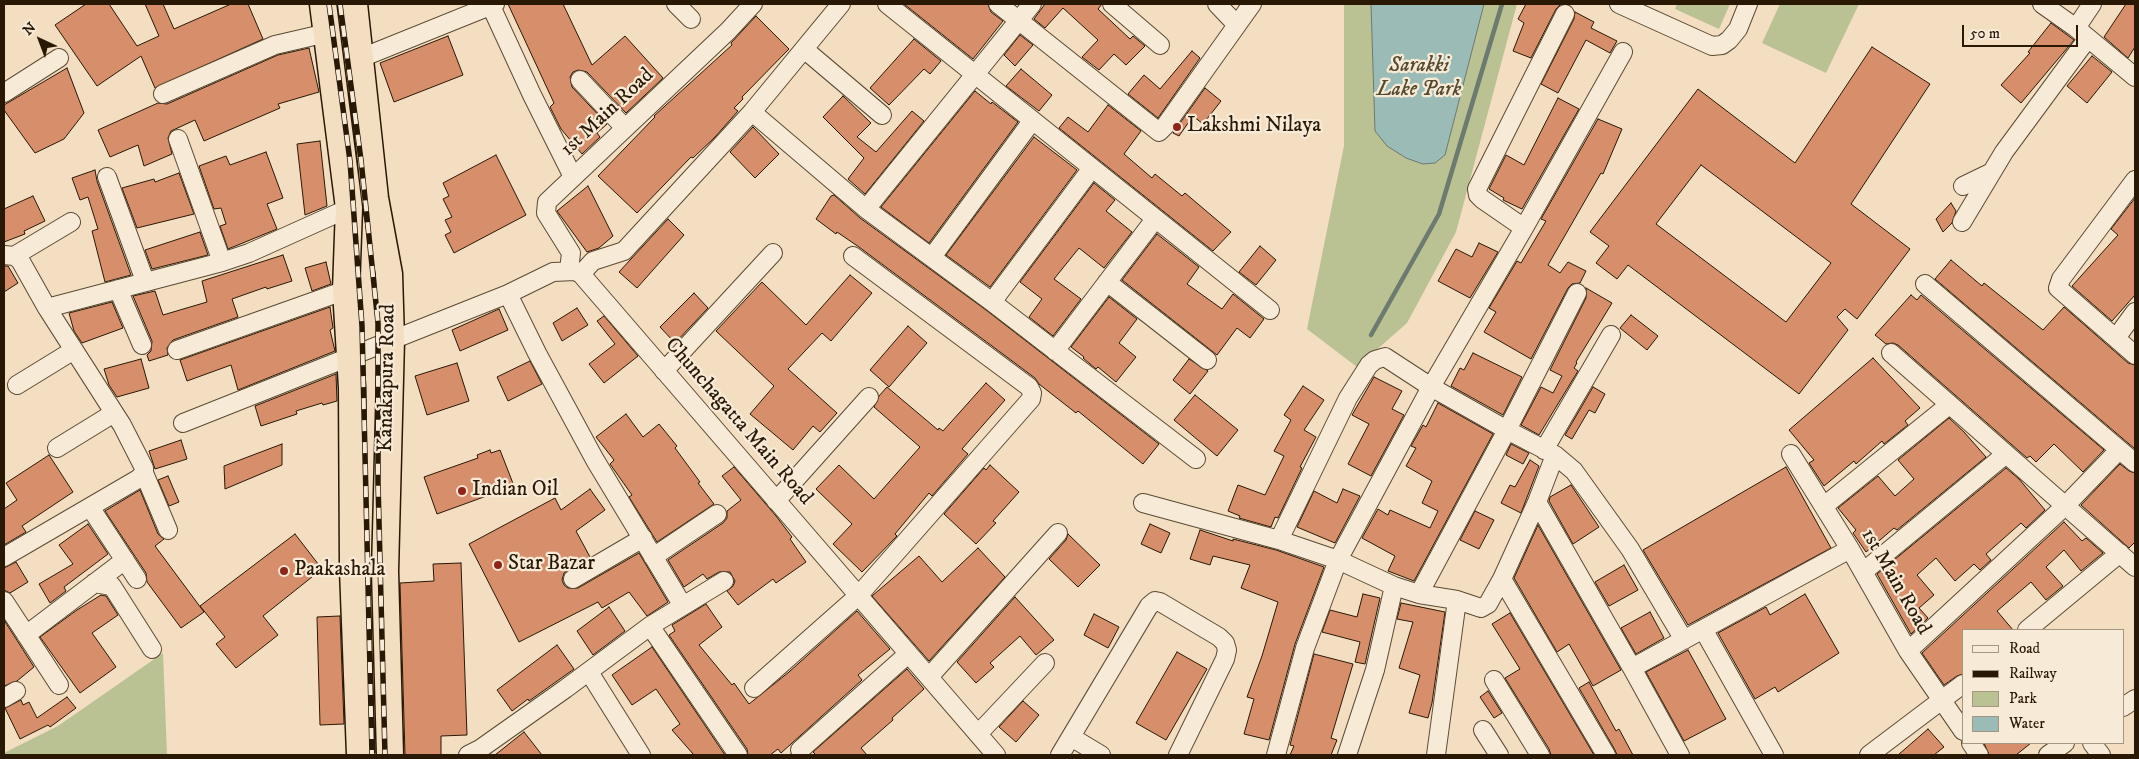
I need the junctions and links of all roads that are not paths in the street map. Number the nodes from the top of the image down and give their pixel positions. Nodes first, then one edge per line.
1 (323, 4) edge
2 (354, 4) edge
3 (676, 4) edge
4 (753, 4) edge
5 (841, 4) edge
6 (887, 4) edge
7 (998, 4) edge
8 (1032, 4) edge
9 (1112, 4) edge
10 (1216, 4) edge
11 (1252, 4) edge
12 (1619, 4) edge
13 (1748, 4) edge
14 (2042, 4) edge
15 (2092, 4) edge
16 (492, 5) edge
17 (1565, 14) dead end
18 (691, 19) dead end
19 (1019, 20) junction
20 (1237, 25) junction
21 (327, 33) junction
22 (2082, 33) junction
23 (1160, 45) dead end
24 (804, 49) junction
25 (1623, 52) dead end
26 (59, 58) dead end
27 (361, 58) junction
28 (974, 75) junction
29 (2135, 75) edge
30 (580, 80) dead end
31 (4, 94) edge
32 (163, 94) dead end
33 (752, 112) junction
34 (882, 115) dead end
35 (1032, 121) junction
36 (624, 128) junction
37 (178, 140) dead end
38 (1092, 168) junction
39 (1992, 172) junction
40 (107, 177) dead end
41 (573, 177) junction
42 (2135, 180) edge
43 (1963, 186) dead end
44 (349, 208) junction
45 (866, 209) junction
46 (1155, 218) junction
47 (71, 222) dead end
48 (1962, 222) dead end
49 (1524, 228) junction
50 (774, 253) dead end
51 (9, 255) edge
52 (853, 256) dead end
53 (932, 257) junction
54 (222, 262) junction
55 (575, 272) junction
56 (145, 281) junction
57 (1107, 282) junction
58 (1925, 284) dead end
59 (118, 289) junction
60 (346, 290) junction
61 (1576, 292) dead end
62 (508, 294) junction
63 (992, 302) junction
64 (47, 308) junction
65 (1270, 310) dead end
66 (2135, 312) edge
67 (1611, 335) dead end
68 (2116, 338) junction
69 (391, 340) junction
70 (142, 346) dead end
71 (74, 350) junction
72 (177, 350) dead end
73 (1055, 351) junction
74 (1891, 353) dead end
75 (2135, 355) edge
76 (349, 357) junction
77 (1207, 360) dead end
78 (664, 370) junction
79 (17, 385) dead end
80 (1431, 387) junction
81 (869, 397) dead end
82 (1949, 405) junction
83 (114, 413) junction
84 (183, 423) dead end
85 (1507, 430) junction
86 (57, 448) dead end
87 (2119, 450) junction
88 (1550, 452) junction
89 (1791, 454) dead end
90 (2006, 454) junction
91 (1196, 459) dead end
92 (2135, 463) edge
93 (144, 473) junction
94 (776, 501) junction
95 (1537, 502) junction
96 (1143, 503) dead end
97 (1824, 506) junction
98 (2065, 506) junction
99 (90, 507) junction
100 (717, 514) dead end
101 (168, 530) dead end
102 (1058, 533) dead end
103 (642, 538) junction
104 (1280, 540) junction
105 (1850, 549) junction
106 (2120, 553) junction
107 (653, 556) junction
108 (4, 557) edge
109 (124, 560) junction
110 (1338, 560) junction
111 (2135, 566) edge
112 (1863, 572) junction
113 (137, 579) dead end
114 (574, 579) dead end
115 (1502, 579) junction
116 (724, 581) dead end
117 (94, 583) junction
118 (1394, 586) junction
119 (1419, 594) junction
120 (858, 596) junction
121 (1457, 600) junction
122 (4, 601) edge
123 (683, 606) junction
124 (650, 626) junction
125 (1703, 629) junction
126 (2028, 629) edge
127 (26, 635) junction
128 (1684, 640) junction
129 (152, 649) dead end
130 (1908, 651) junction
131 (908, 654) junction
132 (1045, 663) dead end
133 (1632, 668) junction
134 (589, 672) junction
135 (929, 678) junction
136 (1494, 680) dead end
137 (59, 685) dead end
138 (1962, 685) edge
139 (754, 688) dead end
140 (2135, 699) edge
141 (1942, 700) junction
142 (2124, 706) edge
143 (1483, 730) dead end
144 (1962, 730) edge
145 (1071, 737) junction
146 (1972, 744) edge
147 (2064, 744) edge
148 (2093, 744) edge
149 (987, 748) edge
150 (800, 750) dead end
151 (360, 755) edge
152 (390, 755) edge
153 (468, 755) edge
154 (641, 755) edge
155 (738, 755) edge
156 (1060, 755) edge
157 (1101, 755) edge
158 (1178, 755) edge
159 (1276, 755) edge
160 (1347, 755) edge
161 (1436, 755) edge
162 (1498, 755) edge
163 (1540, 755) edge
164 (1606, 755) edge
165 (1680, 755) edge
166 (1774, 755) edge
167 (1869, 755) edge
168 (1979, 755) edge
169 (2048, 755) edge
170 (2101, 755) edge

1 - 21 highway, Kanakapura Road
2 - 27 highway, Kanakapura Road
3 - 18 street
4 - 36 street, 1st Main Road
5 - 24 street
6 - 28 street
7 - 19 street
8 - 19 street
9 - 23 street
10 - 20 street
11 - 20 street
12 - 13 street
14 - 22 street
15 - 22 street
16 - 27 street
16 - 41 street
17 - 49 street
19 - 20 street
19 - 28 street
21 - 32 street
21 - 44 highway, Kanakapura Road
22 - 29 street
22 - 39 street
24 - 33 street
24 - 34 street
25 - 49 street
26 - 31 street
27 - 69 highway, Kanakapura Road
28 - 35 street
28 - 45 street
30 - 36 street
33 - 45 street
33 - 55 street
35 - 38 street
35 - 53 street
36 - 41 street, 1st Main Road
37 - 54 street
38 - 46 street
38 - 63 street
39 - 43 street
39 - 48 street
40 - 56 street
41 - 55 street, 1st Main Road
42 - 68 street
44 - 54 street
44 - 60 highway, Kanakapura Road
45 - 53 street
46 - 57 street
46 - 65 street
47 - 51 street
49 - 80 street
50 - 78 street
51 - 64 street
52 - 120 street
53 - 63 street
54 - 56 street
55 - 62 street
55 - 78 street, Chunchagatta Main Road
56 - 59 street
57 - 73 street
57 - 77 street
58 - 87 street
59 - 64 street
59 - 70 street
60 - 72 street
60 - 76 highway, Kanakapura Road
61 - 85 street
62 - 69 street
62 - 103 street
63 - 73 street
64 - 71 street
66 - 68 street
67 - 88 street
68 - 75 street
69 - 76 street
69 - 152 highway, Kanakapura Road
71 - 79 street
71 - 83 street
73 - 91 street
74 - 82 street
76 - 84 street
76 - 151 highway, Kanakapura Road
78 - 94 street, Chunchagatta Main Road
80 - 85 street
80 - 104 street
80 - 110 street
81 - 94 street
82 - 90 street
82 - 97 street
83 - 86 street
83 - 93 street
85 - 88 street
85 - 119 street
87 - 92 street
87 - 98 street
88 - 95 street
88 - 128 street
89 - 97 street, 1st Main Road
90 - 98 street
90 - 112 street
93 - 99 street
93 - 101 street
94 - 120 street, Chunchagatta Main Road
95 - 115 street
95 - 133 street
96 - 104 street
97 - 105 street, 1st Main Road
98 - 106 street
98 - 130 street
99 - 108 street
99 - 109 street
100 - 107 street
102 - 135 street
103 - 107 street
103 - 114 street
104 - 110 street
105 - 112 street, 1st Main Road
105 - 125 street
106 - 111 street
106 - 126 street
107 - 123 street
109 - 113 street
109 - 117 street
110 - 118 street
110 - 159 street
112 - 130 street, 1st Main Road
115 - 121 street
115 - 164 street
116 - 123 street
117 - 127 street
117 - 129 street
118 - 119 street
118 - 160 street
119 - 121 street
120 - 131 street, Chunchagatta Main Road
120 - 139 street
121 - 161 street
122 - 127 street
123 - 124 street
124 - 134 street
124 - 155 street
125 - 128 street
125 - 166 street
127 - 137 street
128 - 133 street
130 - 141 street, 1st Main Road
131 - 135 street, Chunchagatta Main Road
131 - 150 street
132 - 149 street
133 - 165 street
134 - 153 street
134 - 154 street
135 - 149 street, Chunchagatta Main Road
136 - 163 street
138 - 141 street
140 - 142 street
141 - 144 street, 1st Main Road
141 - 167 street
143 - 162 street
145 - 156 street
145 - 157 street
145 - 158 street
146 - 168 street
147 - 169 street
148 - 170 street

